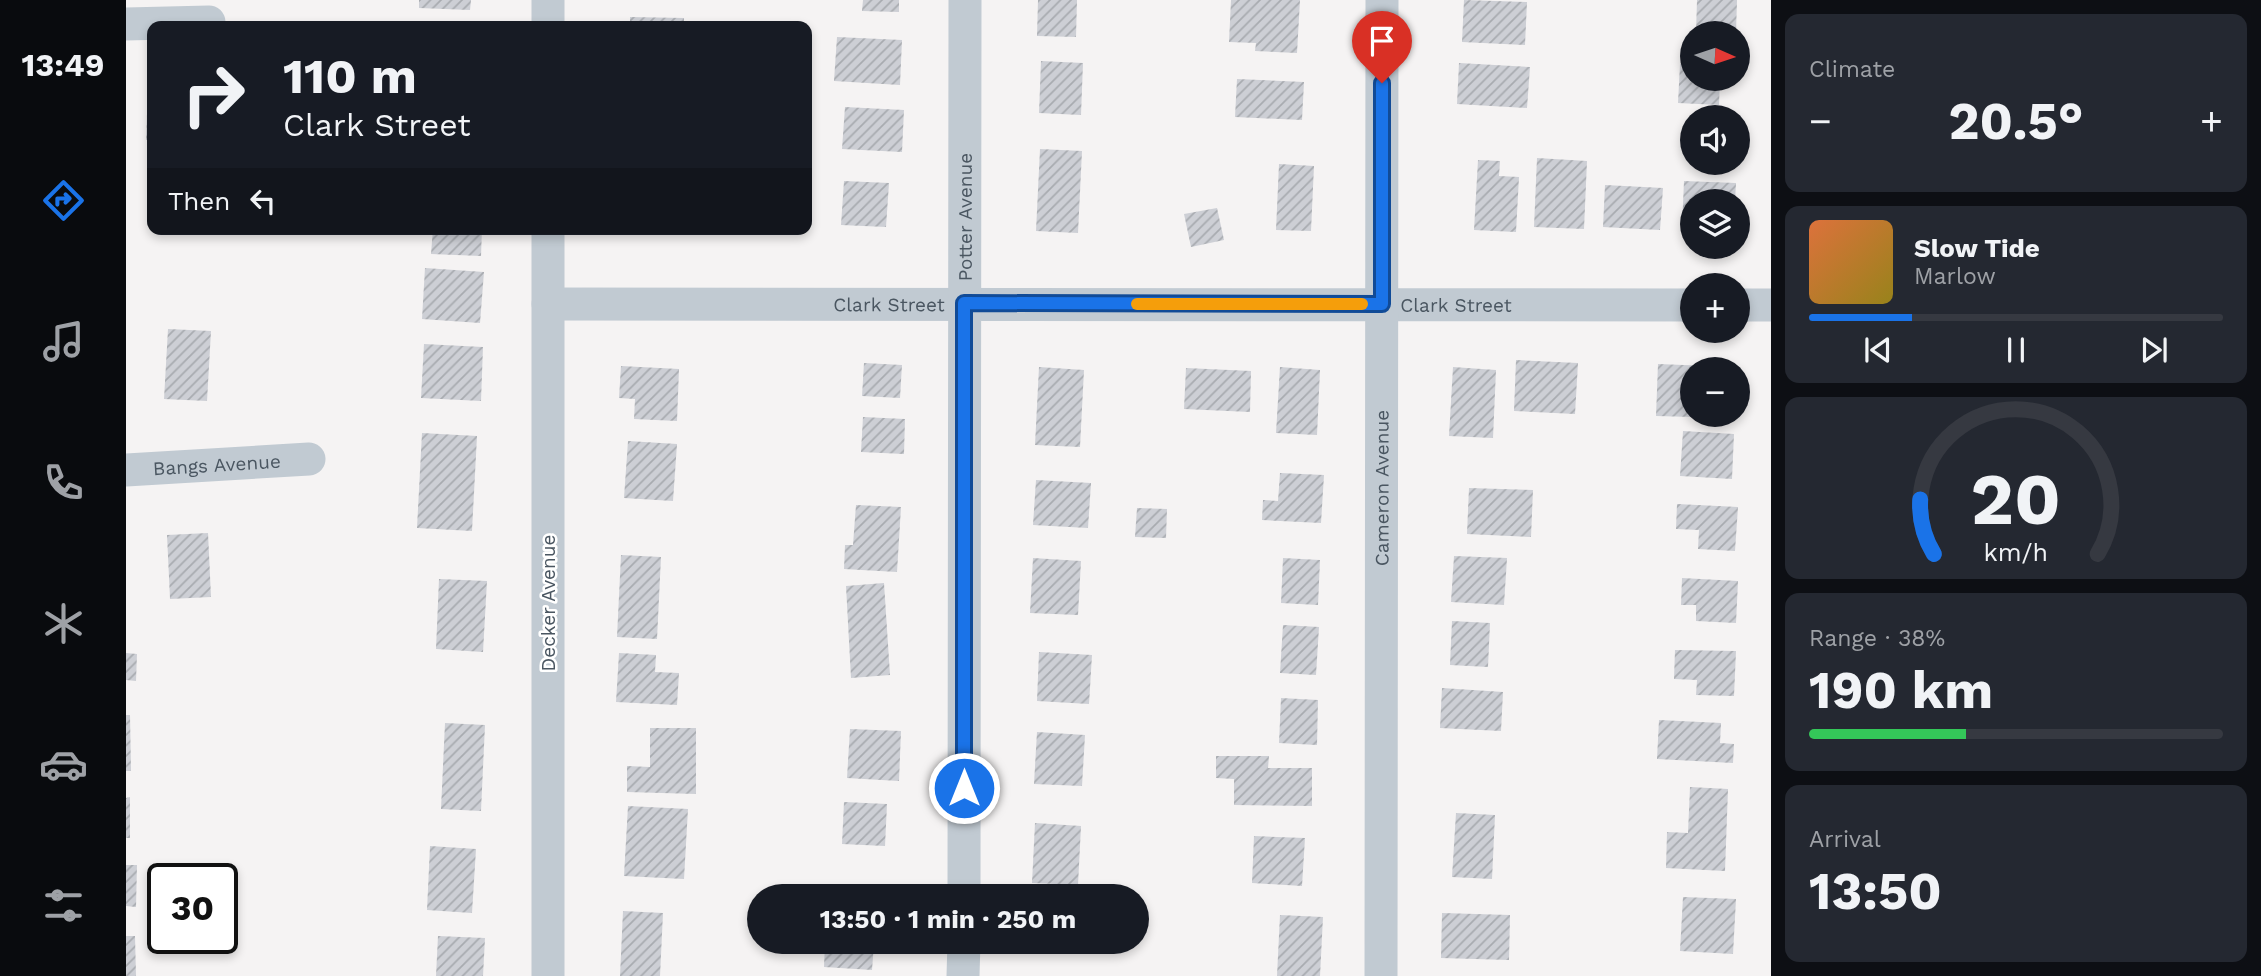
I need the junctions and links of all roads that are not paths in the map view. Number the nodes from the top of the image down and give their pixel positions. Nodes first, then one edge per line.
1 (548, 0) edge
2 (965, 0) edge
3 (1382, 0) edge
4 (548, 21) edge
5 (147, 23) edge
6 (126, 24) edge
7 (548, 235) edge
8 (964, 303) junction
9 (548, 304) junction
10 (1382, 304) junction
11 (1680, 305) edge
12 (1750, 305) edge
13 (1771, 305) edge
14 (309, 458) dead end
15 (126, 470) edge
16 (964, 884) edge
17 (964, 954) edge
18 (548, 976) edge
19 (964, 976) edge
20 (1381, 976) edge

1 - 4 street
2 - 8 street, Potter Avenue
3 - 10 street, Cameron Avenue
5 - 6 street
7 - 9 street, Decker Avenue
8 - 9 street, Clark Street
8 - 10 street, Clark Street
8 - 16 street, Potter Avenue
9 - 18 street, Decker Avenue
10 - 11 street, Clark Street
10 - 20 street, Cameron Avenue
12 - 13 street
14 - 15 street, Bangs Avenue
17 - 19 street

